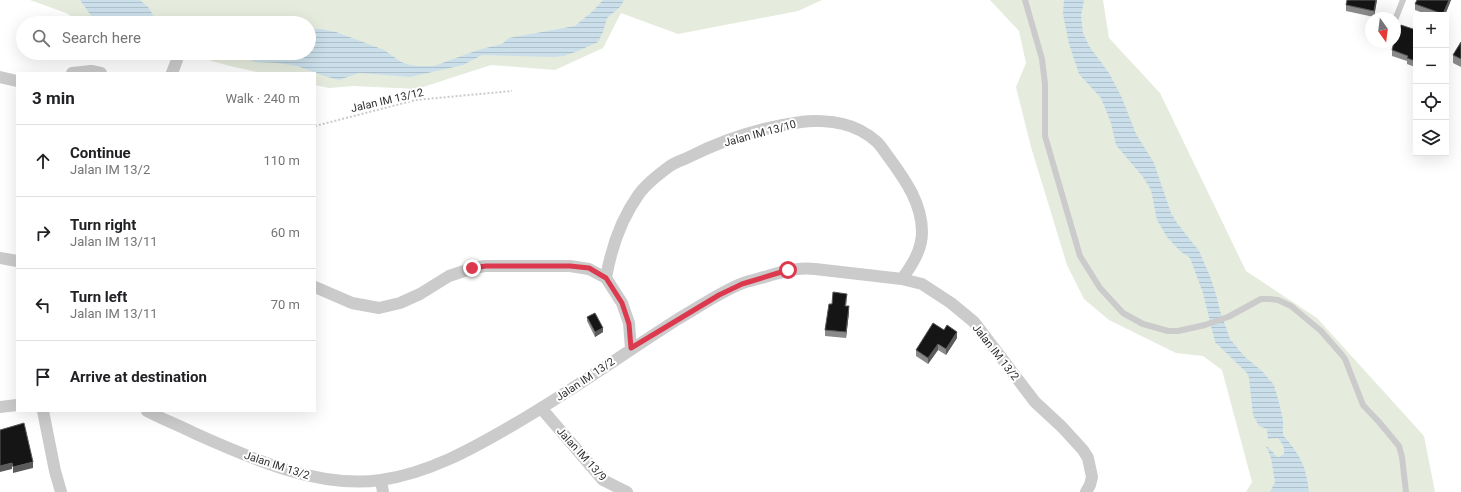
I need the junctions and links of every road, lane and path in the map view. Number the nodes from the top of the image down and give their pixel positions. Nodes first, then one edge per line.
1 (1025, 0) edge
2 (1403, 0) edge
3 (1398, 12) edge
4 (177, 60) dead end
5 (82, 72) edge
6 (96, 72) edge
7 (172, 72) edge
8 (0, 76) edge
9 (16, 81) edge
10 (512, 91) dead end
11 (316, 126) edge
12 (0, 258) edge
13 (16, 261) edge
14 (606, 278) junction
15 (902, 279) junction
16 (316, 287) edge
17 (631, 348) junction
18 (16, 404) edge
19 (0, 407) edge
20 (541, 408) junction
21 (43, 412) edge
22 (149, 412) edge
23 (381, 480) junction
24 (61, 492) edge
25 (383, 492) edge
26 (627, 492) edge
27 (1086, 492) edge
28 (1406, 492) edge

1 - 28 lane
2 - 3 lane
4 - 7 street
5 - 6 street
8 - 9 street
10 - 11 path, Jalan IM 13/12
12 - 13 street
14 - 15 street, Jalan IM 13/10
14 - 16 street
14 - 17 street
15 - 17 street, Jalan IM 13/2
15 - 27 street, Jalan IM 13/2
17 - 20 street, Jalan IM 13/2
18 - 19 street
20 - 23 street, Jalan IM 13/2
20 - 26 street, Jalan IM 13/9
21 - 24 street
22 - 23 street, Jalan IM 13/2
23 - 25 street

